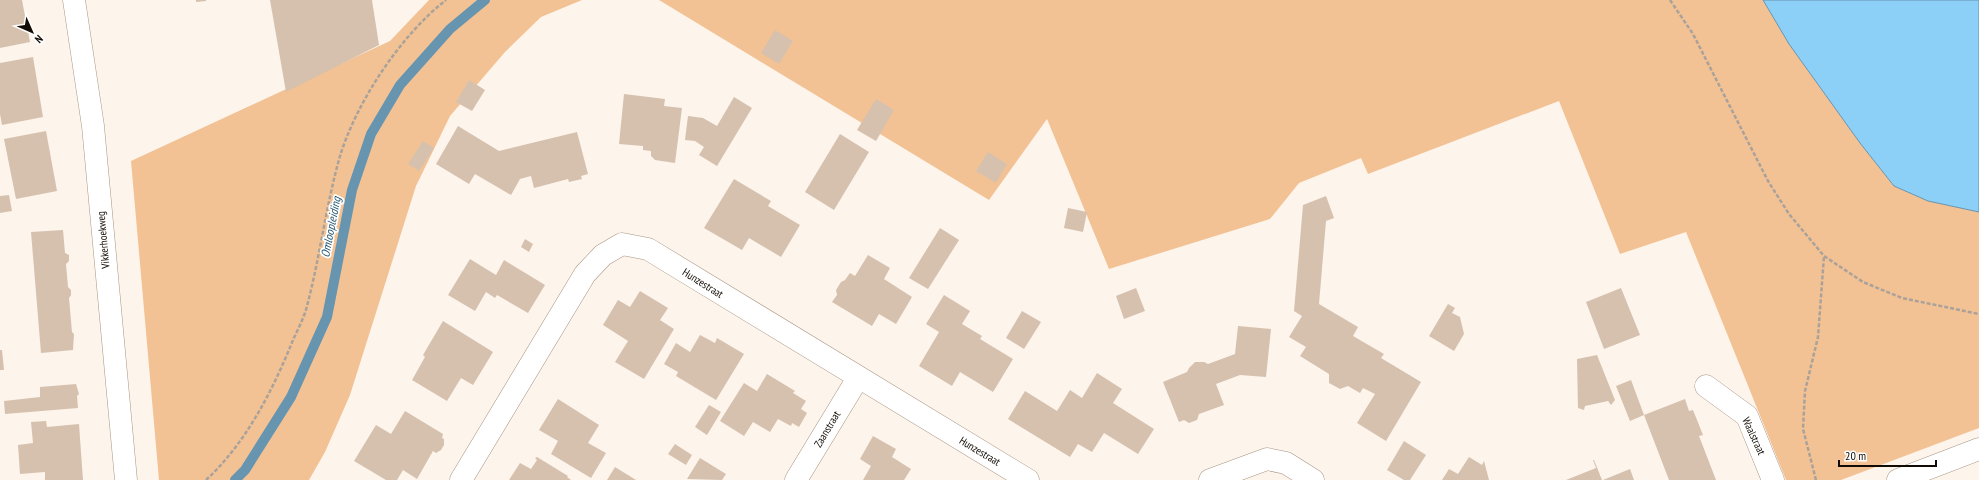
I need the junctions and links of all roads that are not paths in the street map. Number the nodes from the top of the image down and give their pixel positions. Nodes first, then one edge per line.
1 (74, 0) edge
2 (858, 378) junction
3 (1706, 386) dead end
4 (1979, 449) edge
5 (126, 480) edge
6 (461, 480) edge
7 (796, 480) edge
8 (1028, 480) edge
9 (1210, 480) edge
10 (1313, 480) edge
11 (1773, 480) edge
12 (1898, 480) edge

1 - 5 street, Vikkerhoekweg
2 - 6 street, Hunzestraat
2 - 7 street, Zaanstraat
2 - 8 street, Hunzestraat
3 - 11 street, Waalstraat
4 - 12 street
9 - 10 street

